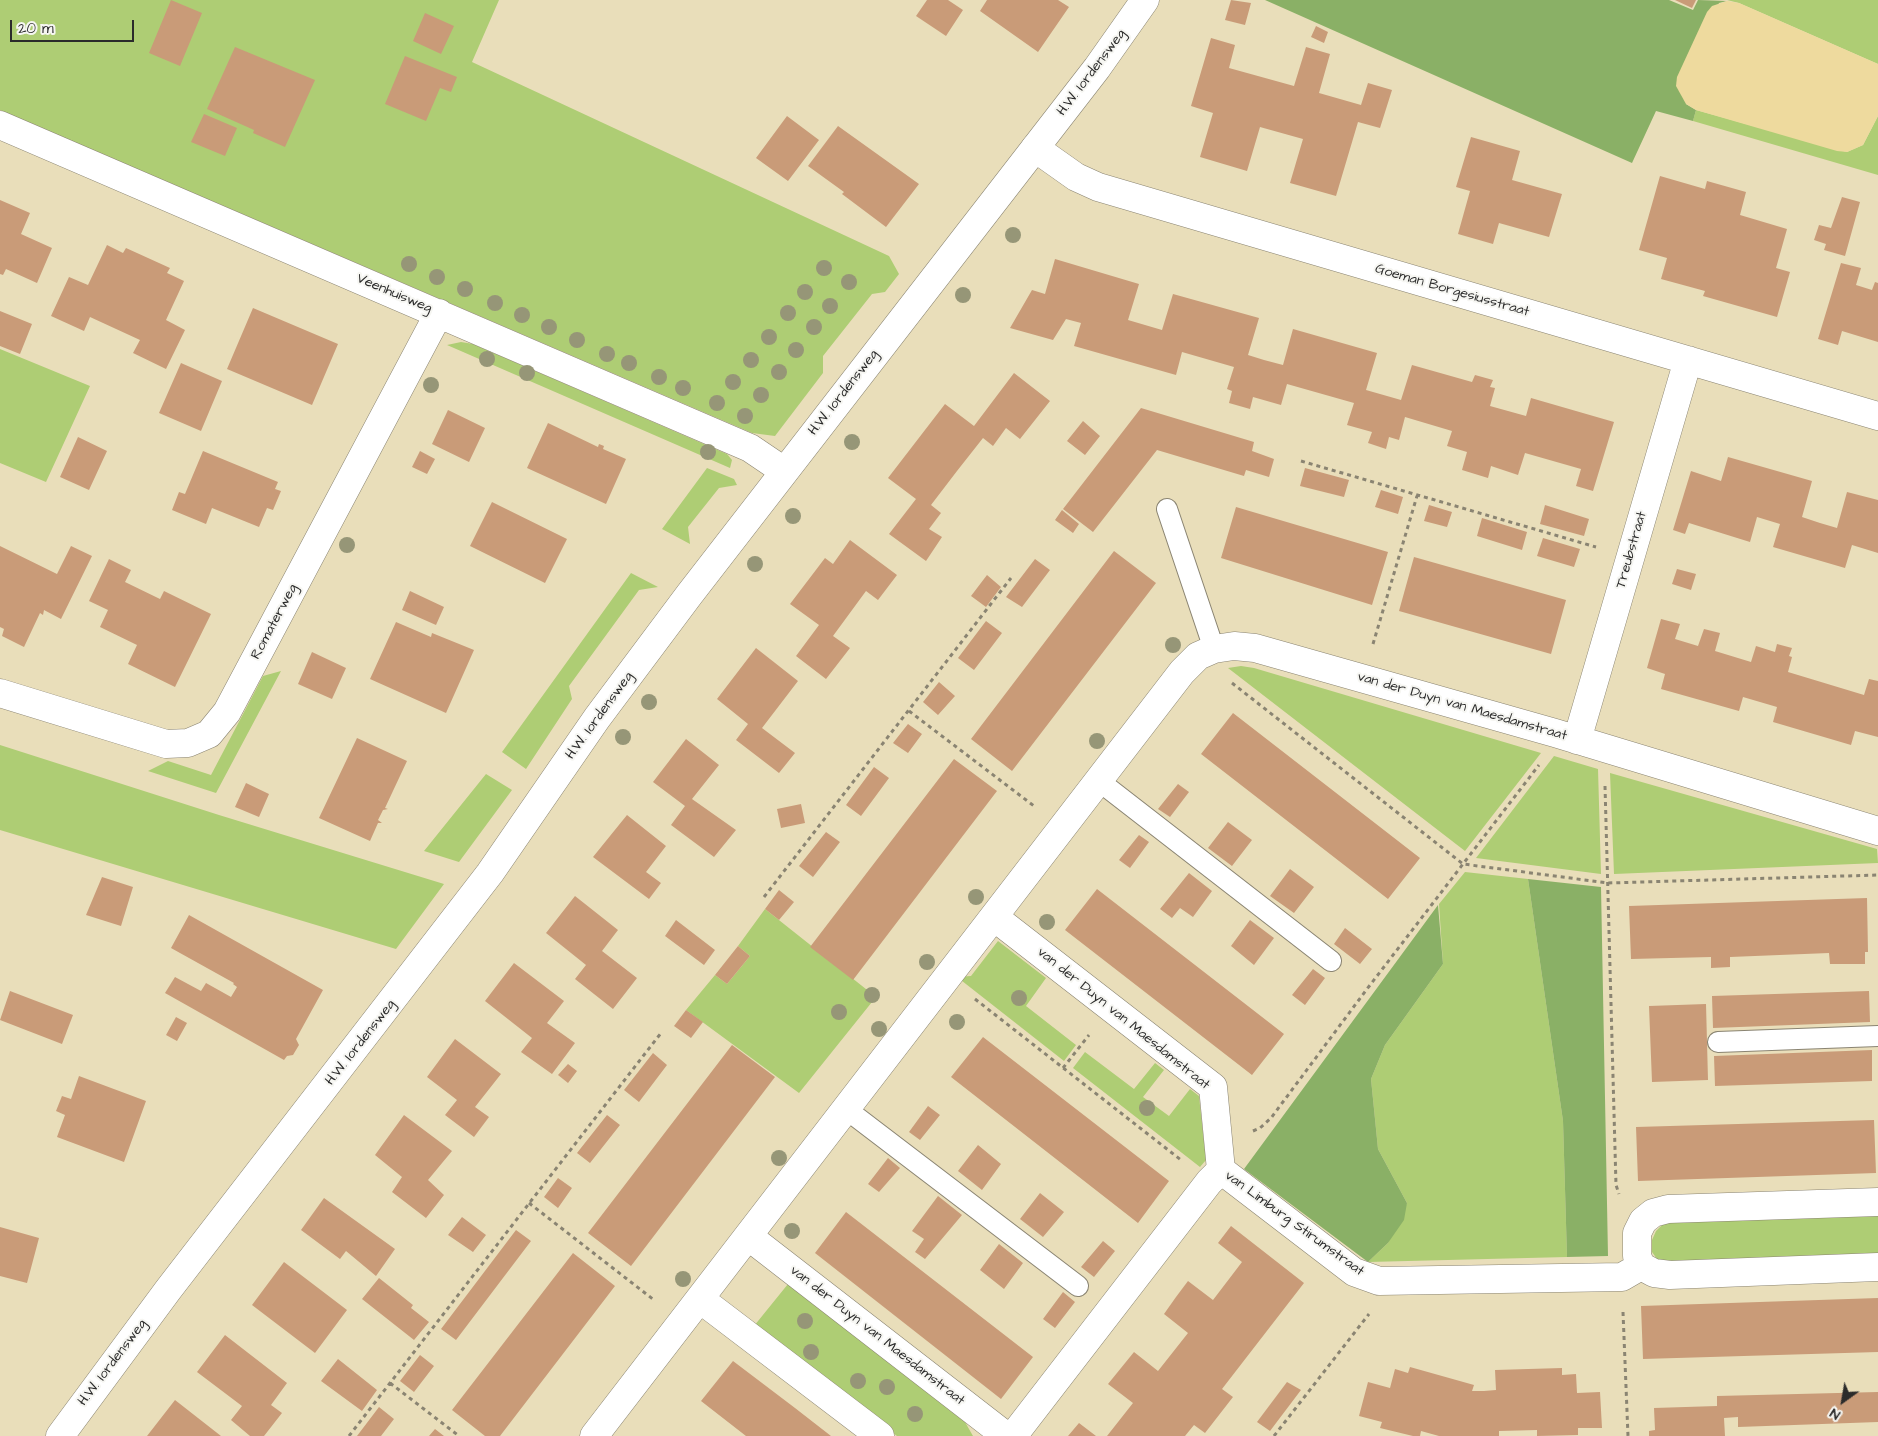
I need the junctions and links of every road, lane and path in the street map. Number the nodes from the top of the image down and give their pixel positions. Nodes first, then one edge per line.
1 (1145, 0) edge
2 (0, 125) edge
3 (1035, 148) junction
4 (439, 313) junction
5 (1688, 360) junction
6 (1878, 416) edge
7 (1301, 461) dead end
8 (784, 471) junction
9 (1417, 496) junction
10 (1166, 509) dead end
11 (1630, 557) junction
12 (1011, 578) dead end
13 (1206, 653) junction
14 (1363, 679) junction
15 (0, 693) edge
16 (909, 711) junction
17 (1566, 737) junction
18 (1608, 750) junction
19 (1099, 781) junction
20 (1063, 827) junction
21 (1878, 831) edge
22 (1462, 864) junction
23 (1878, 875) edge
24 (1608, 883) junction
25 (764, 897) dead end
26 (994, 917) junction
27 (1331, 961) dead end
28 (947, 977) junction
29 (1111, 1008) junction
30 (661, 1033) dead end
31 (1878, 1036) edge
32 (1718, 1042) dead end
33 (1063, 1068) junction
34 (846, 1109) junction
35 (1217, 1134) junction
36 (1215, 1176) junction
37 (1878, 1202) edge
38 (528, 1203) junction
39 (1642, 1221) junction
40 (748, 1236) junction
41 (1878, 1268) edge
42 (1631, 1271) junction
43 (1388, 1282) junction
44 (1078, 1286) dead end
45 (700, 1299) junction
46 (682, 1322) junction
47 (390, 1383) junction
48 (599, 1434) edge
49 (60, 1436) edge
50 (349, 1436) edge
51 (458, 1436) edge
52 (880, 1436) edge
53 (1006, 1436) edge
54 (1013, 1436) edge
55 (1274, 1436) edge
56 (1628, 1436) edge

1 - 3 street, H.W. Iordensweg
2 - 4 street, Veenhuisweg
3 - 5 street, Goeman Borgesiusstraat
3 - 8 street, H.W. Iordensweg
4 - 8 street, Veenhuisweg
4 - 15 street, Romaterweg
5 - 6 street, Goeman Borgesiusstraat
5 - 11 street, Treubstraat
7 - 9 path
8 - 49 street, H.W. Iordensweg
9 - 11 path
9 - 14 path
10 - 13 lane
11 - 17 street, Treubstraat
12 - 16 path
13 - 14 street, van der Duyn van Maesdamstraat
13 - 19 street
13 - 22 path
14 - 17 street, van der Duyn van Maesdamstraat
16 - 20 path
16 - 25 path
17 - 18 street, van der Duyn van Maesdamstraat
17 - 22 path
18 - 21 street, van der Duyn van Maesdamstraat
18 - 24 path
19 - 20 street
19 - 27 lane
20 - 26 street
22 - 24 path
22 - 35 path
23 - 24 path
24 - 39 path
26 - 28 street
26 - 29 street, van der Duyn van Maesdamstraat
28 - 33 path
28 - 34 street
29 - 33 path
29 - 35 street, van der Duyn van Maesdamstraat
30 - 38 path
31 - 32 lane
33 - 36 path
34 - 40 street
34 - 44 lane
35 - 36 street, van der Duyn van Maesdamstraat
36 - 43 street, van Limburg Stirumstraat
36 - 54 street, van Limburg Stirumstraat
37 - 39 street
38 - 46 path
38 - 47 path
39 - 42 street
40 - 45 street
40 - 53 street, van der Duyn van Maesdamstraat
41 - 42 street
42 - 43 street, van Limburg Stirumstraat
42 - 56 path
43 - 55 path
45 - 46 street
45 - 52 street
46 - 48 street
47 - 50 path
47 - 51 path

